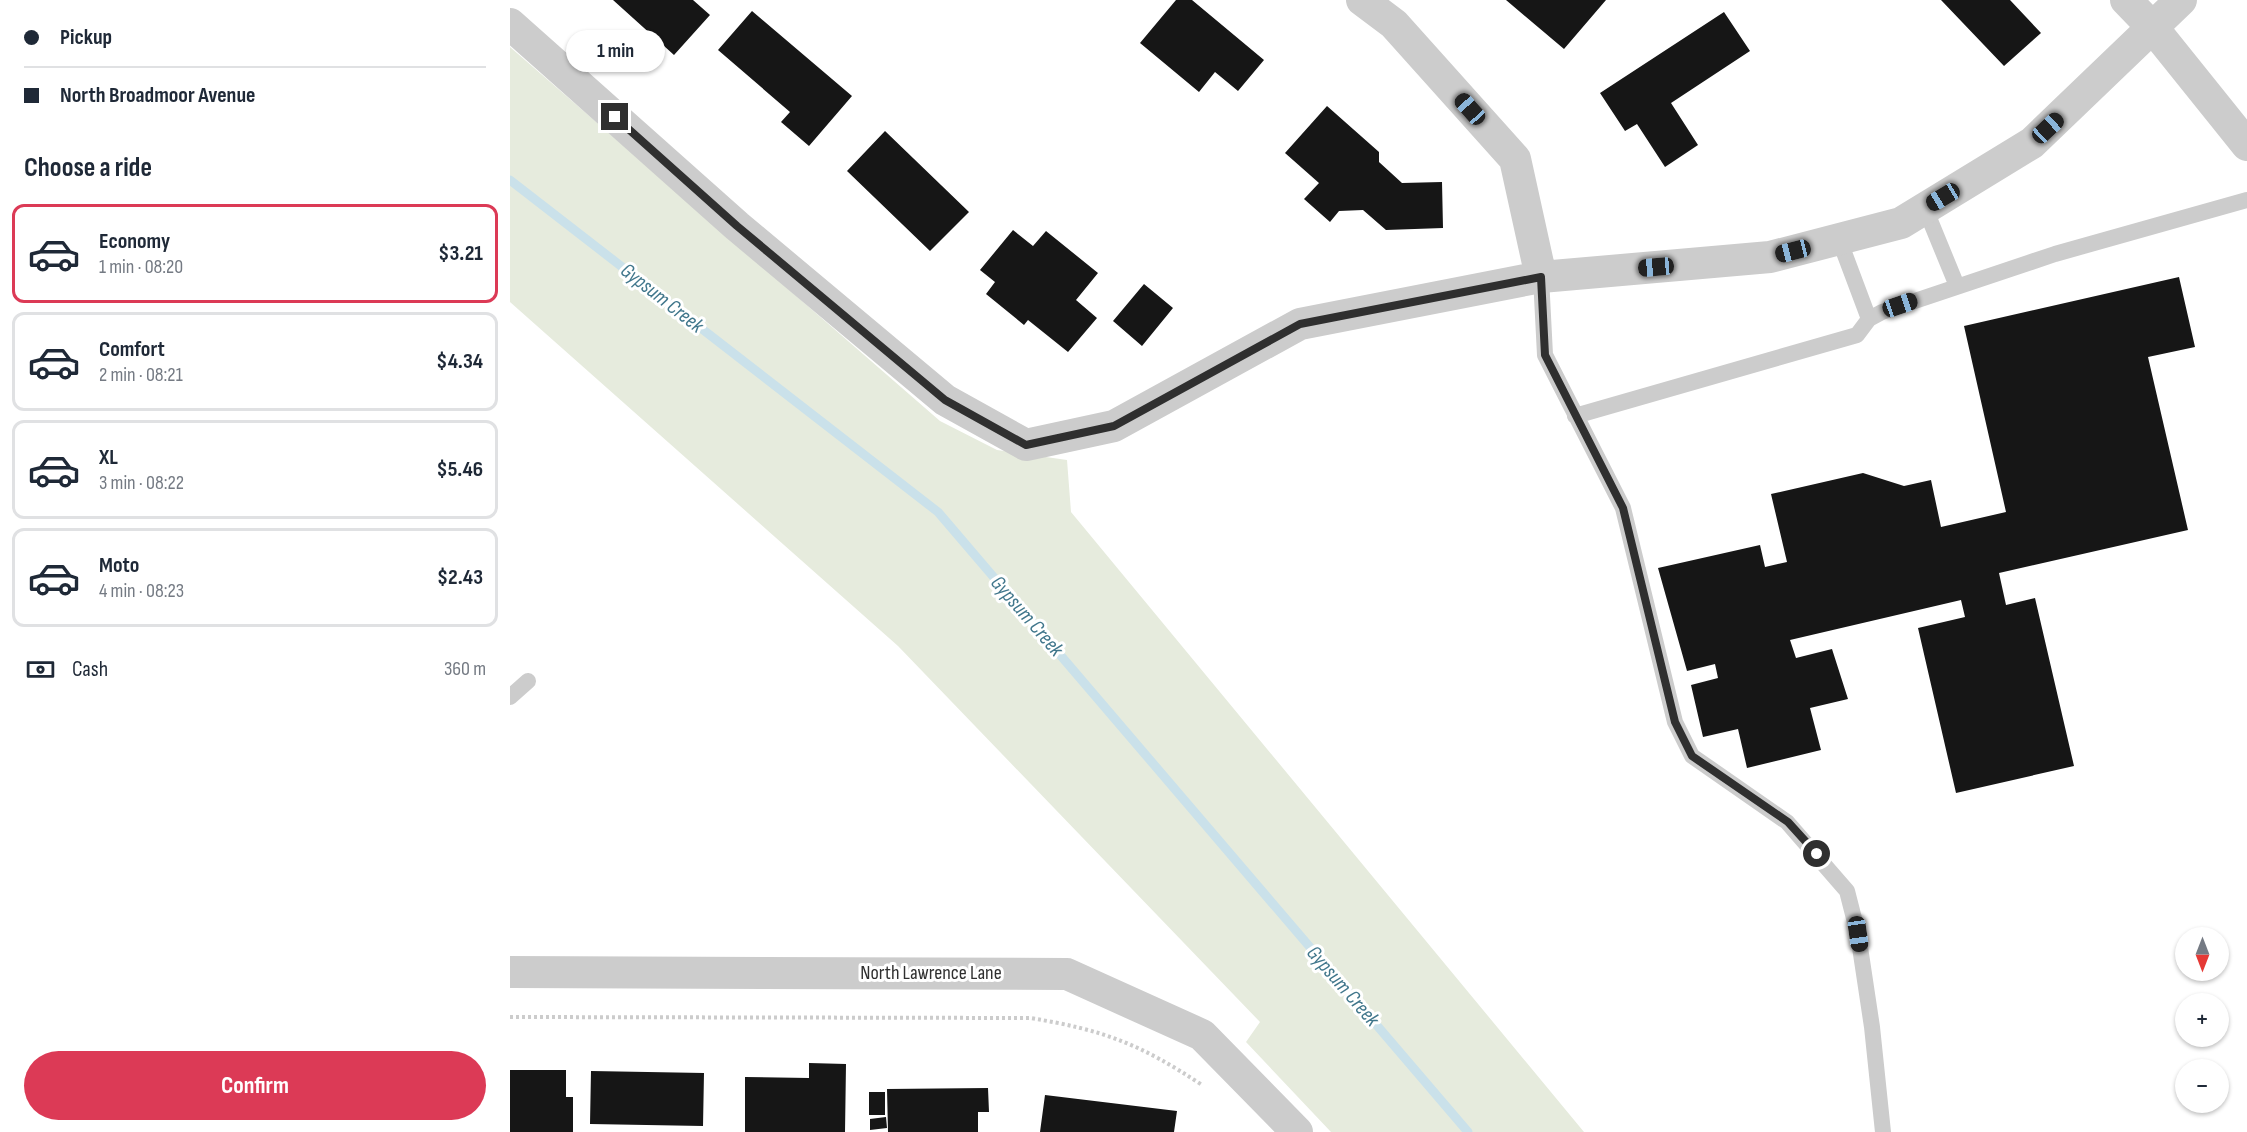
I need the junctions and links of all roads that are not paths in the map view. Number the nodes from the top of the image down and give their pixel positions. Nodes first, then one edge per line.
1 (1362, 0) edge
2 (2126, 0) edge
3 (2181, 0) edge
4 (510, 24) edge
5 (2153, 28) junction
6 (2247, 145) edge
7 (2247, 200) edge
8 (1925, 208) junction
9 (1839, 239) junction
10 (1541, 277) junction
11 (1957, 286) junction
12 (1869, 319) junction
13 (1575, 416) junction
14 (528, 681) dead end
15 (510, 697) edge
16 (510, 972) edge
17 (1297, 1132) edge
18 (1883, 1132) edge

1 - 10 street
2 - 5 street
3 - 5 street
4 - 10 street
5 - 6 street
5 - 8 street
7 - 11 lane
8 - 9 street
8 - 11 lane
9 - 10 street
9 - 12 lane
10 - 13 lane
11 - 12 lane
12 - 13 lane
13 - 18 lane
14 - 15 lane
16 - 17 street, North Lawrence Lane

